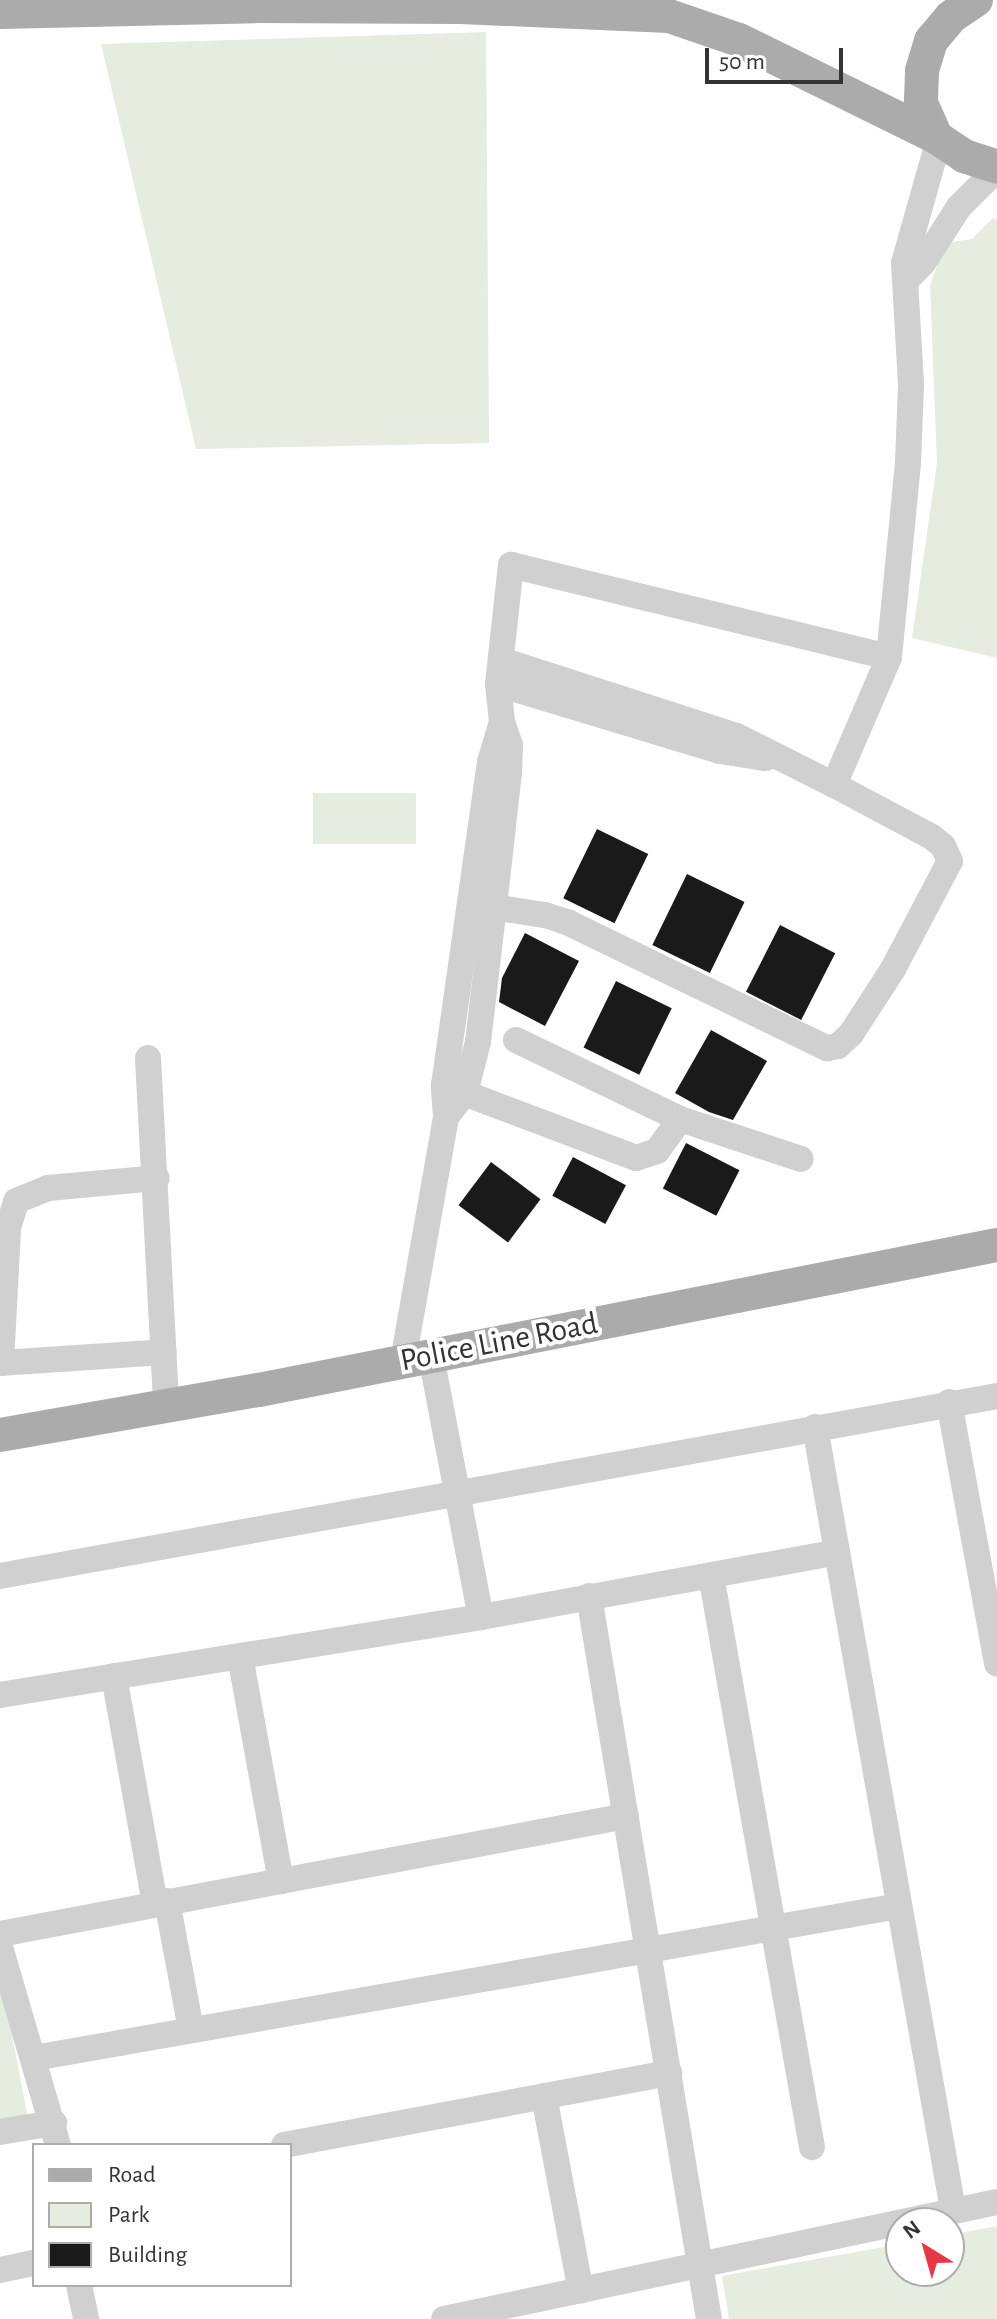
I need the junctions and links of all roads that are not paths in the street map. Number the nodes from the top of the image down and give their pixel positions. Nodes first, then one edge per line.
1 (976, 0) edge
2 (669, 8) edge
3 (0, 12) edge
4 (937, 138) junction
5 (997, 168) edge
6 (906, 280) junction
7 (889, 657) junction
8 (500, 672) junction
9 (834, 785) junction
10 (483, 905) junction
11 (516, 1040) dead end
12 (148, 1058) dead end
13 (455, 1089) junction
14 (680, 1119) junction
15 (801, 1159) dead end
16 (157, 1178) junction
17 (997, 1245) edge
18 (164, 1352) junction
19 (417, 1358) junction
20 (0, 1363) edge
21 (997, 1396) edge
22 (949, 1402) junction
23 (166, 1407) junction
24 (815, 1427) junction
25 (0, 1435) edge
26 (458, 1494) junction
27 (837, 1552) junction
28 (711, 1575) junction
29 (0, 1576) edge
30 (589, 1596) junction
31 (481, 1617) junction
32 (240, 1656) junction
33 (997, 1664) edge
34 (114, 1676) junction
35 (0, 1695) edge
36 (626, 1816) junction
37 (281, 1881) junction
38 (161, 1902) junction
39 (899, 1906) junction
40 (775, 1929) junction
41 (0, 1934) edge
42 (0, 1947) edge
43 (648, 1952) junction
44 (191, 2029) junction
45 (34, 2058) junction
46 (669, 2073) junction
47 (544, 2096) junction
48 (0, 2132) edge
49 (56, 2134) edge
50 (292, 2143) edge
51 (812, 2147) dead end
52 (997, 2202) edge
53 (952, 2207) edge
54 (965, 2208) edge
55 (885, 2225) edge
56 (32, 2263) edge
57 (701, 2266) junction
58 (0, 2270) edge
59 (79, 2287) edge
60 (581, 2291) junction
61 (86, 2319) edge
62 (444, 2319) edge
63 (709, 2319) edge

1 - 4 main road
2 - 3 main road
2 - 4 main road
4 - 5 main road
4 - 6 street
5 - 6 street
6 - 7 street
7 - 8 street
7 - 9 street
8 - 9 street
8 - 10 street
9 - 10 street
10 - 13 street
11 - 14 street
12 - 16 street
13 - 14 street
13 - 19 street
14 - 15 street
16 - 18 street
16 - 20 street
17 - 19 main road, Police Line Road
18 - 20 street
18 - 23 street
19 - 23 main road, Police Line Road
19 - 26 street
21 - 22 street
22 - 24 street
22 - 33 street
23 - 25 main road, Police Line Road
24 - 26 street
24 - 27 street
26 - 29 street
26 - 31 street
27 - 28 street
27 - 39 street
28 - 30 street
28 - 40 street
30 - 31 street
30 - 36 street
31 - 32 street
32 - 34 street
32 - 37 street
34 - 35 street
34 - 38 street
36 - 37 street
36 - 43 street
37 - 38 street
38 - 41 street
38 - 44 street
39 - 40 street
39 - 53 street
40 - 43 street
40 - 51 street
42 - 45 street
43 - 44 street
43 - 46 street
44 - 45 street
45 - 49 street
46 - 47 street
46 - 57 street
47 - 50 street
47 - 60 street
48 - 49 street
52 - 54 street
55 - 57 street
56 - 58 street
57 - 60 street
57 - 63 street
59 - 61 street
60 - 62 street

